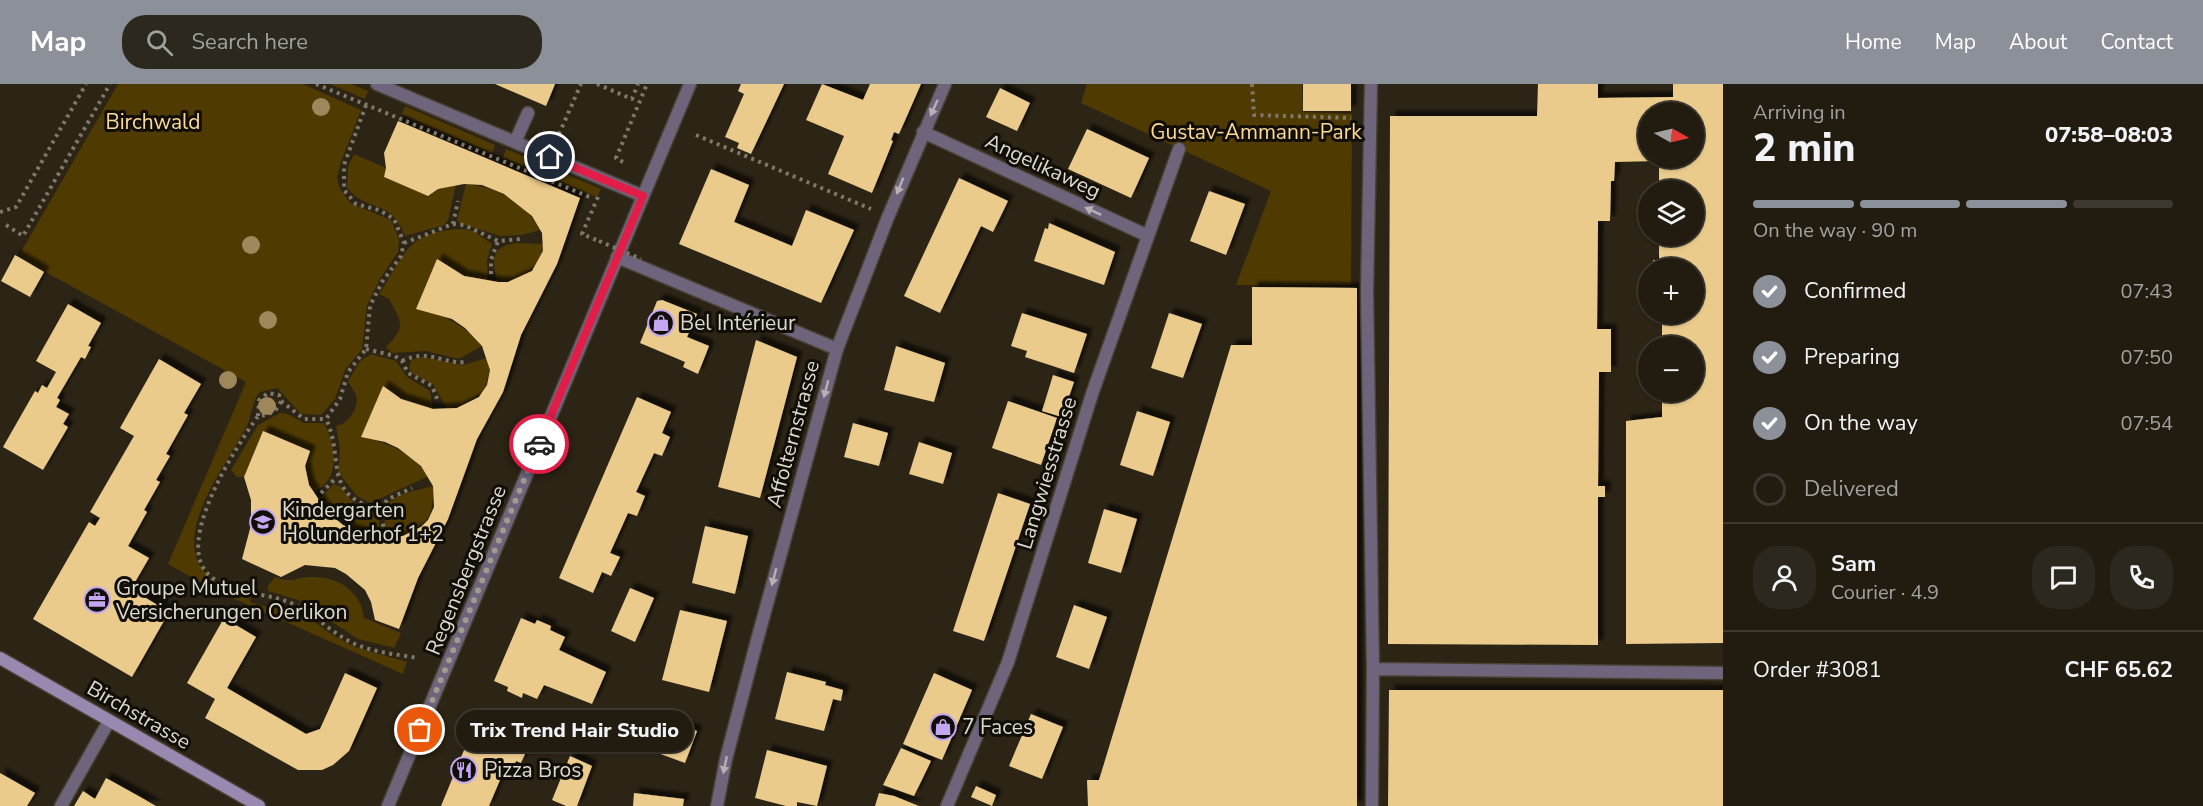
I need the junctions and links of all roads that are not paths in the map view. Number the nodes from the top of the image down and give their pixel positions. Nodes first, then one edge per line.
1 (377, 84) edge
2 (690, 84) edge
3 (945, 84) edge
4 (1371, 84) edge
5 (528, 114) dead end
6 (923, 132) junction
7 (516, 142) junction
8 (1179, 149) dead end
9 (643, 196) junction
10 (1146, 235) junction
11 (617, 257) junction
12 (837, 349) junction
13 (0, 658) edge
14 (1373, 669) junction
15 (1723, 673) edge
16 (110, 721) junction
17 (61, 806) edge
18 (259, 806) edge
19 (388, 806) edge
20 (717, 806) edge
21 (946, 806) edge
22 (1372, 806) edge

1 - 7 street
2 - 9 street, Regensbergstrasse
3 -> 6 street, Affolternstrasse
4 - 14 street
5 - 7 street
10 -> 6 street, Angelikaweg
6 -> 12 street, Affolternstrasse
7 - 9 street
8 - 10 street, Langwiesstrasse
9 - 11 street, Regensbergstrasse
10 - 21 street, Langwiesstrasse
11 - 12 street
11 - 19 street, Regensbergstrasse
12 -> 20 street, Affolternstrasse
13 - 16 main road, Birchstrasse
14 - 15 street
14 - 22 street
16 - 17 street
16 - 18 main road, Birchstrasse

